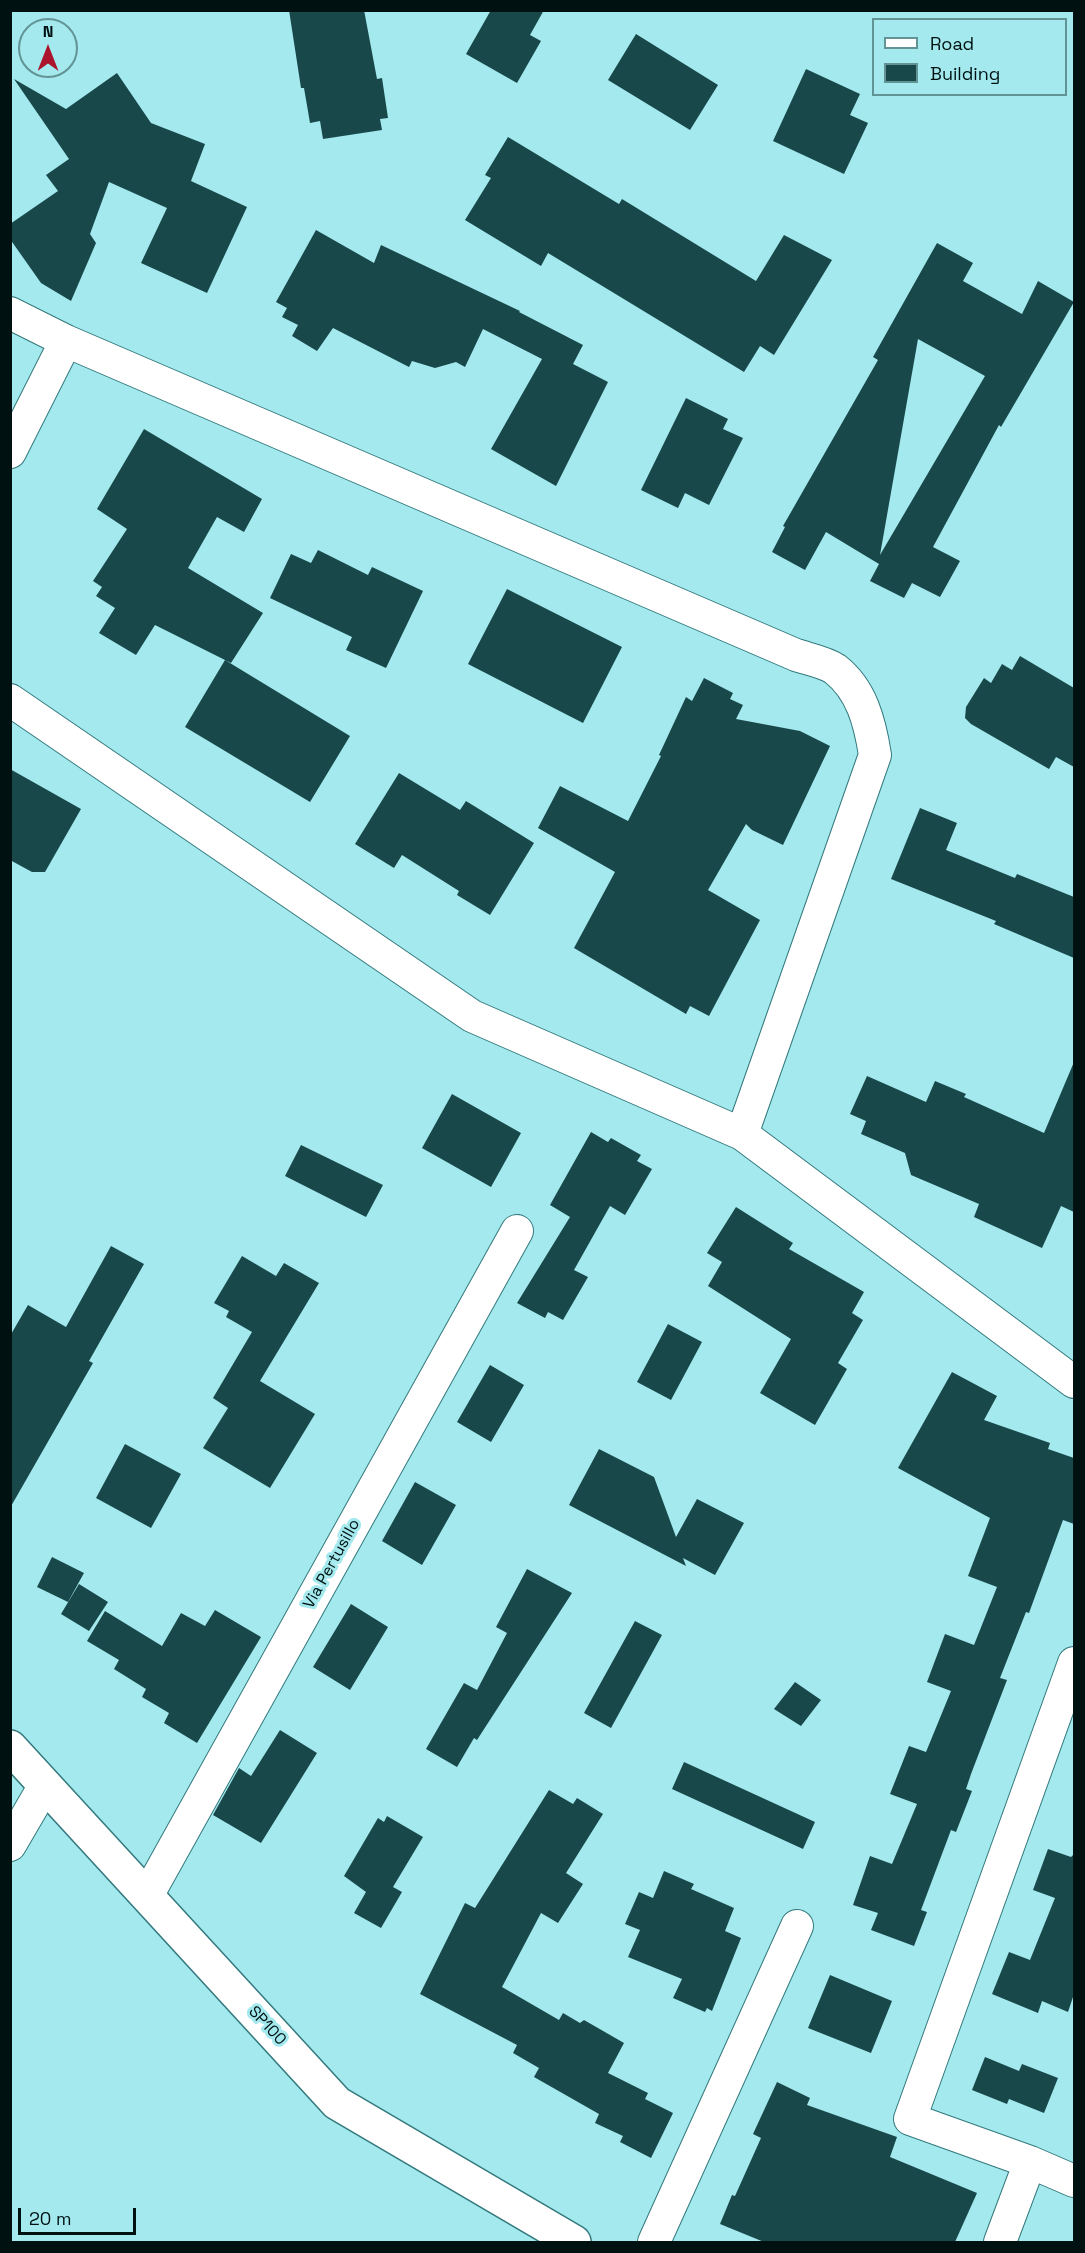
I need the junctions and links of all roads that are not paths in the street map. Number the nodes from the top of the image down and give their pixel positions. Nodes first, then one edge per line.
1 (10, 314) edge
2 (66, 341) junction
3 (10, 452) edge
4 (10, 700) edge
5 (742, 1134) junction
6 (517, 1232) dead end
7 (1074, 1382) edge
8 (1074, 1663) edge
9 (10, 1747) edge
10 (45, 1785) junction
11 (10, 1845) edge
12 (147, 1896) junction
13 (796, 1926) dead end
14 (1030, 2162) junction
15 (1074, 2181) edge
16 (574, 2242) edge
17 (654, 2242) edge
18 (1000, 2242) edge

1 - 2 street
2 - 3 street
2 - 5 street
4 - 5 street
5 - 7 street
6 - 12 street, Via Pertusillo
8 - 14 street
9 - 10 main road, SP100 / SP100
10 - 11 street
10 - 12 main road, SP100 / SP100
12 - 16 main road, SP100 / SP100
13 - 17 street
14 - 15 street
14 - 18 street

